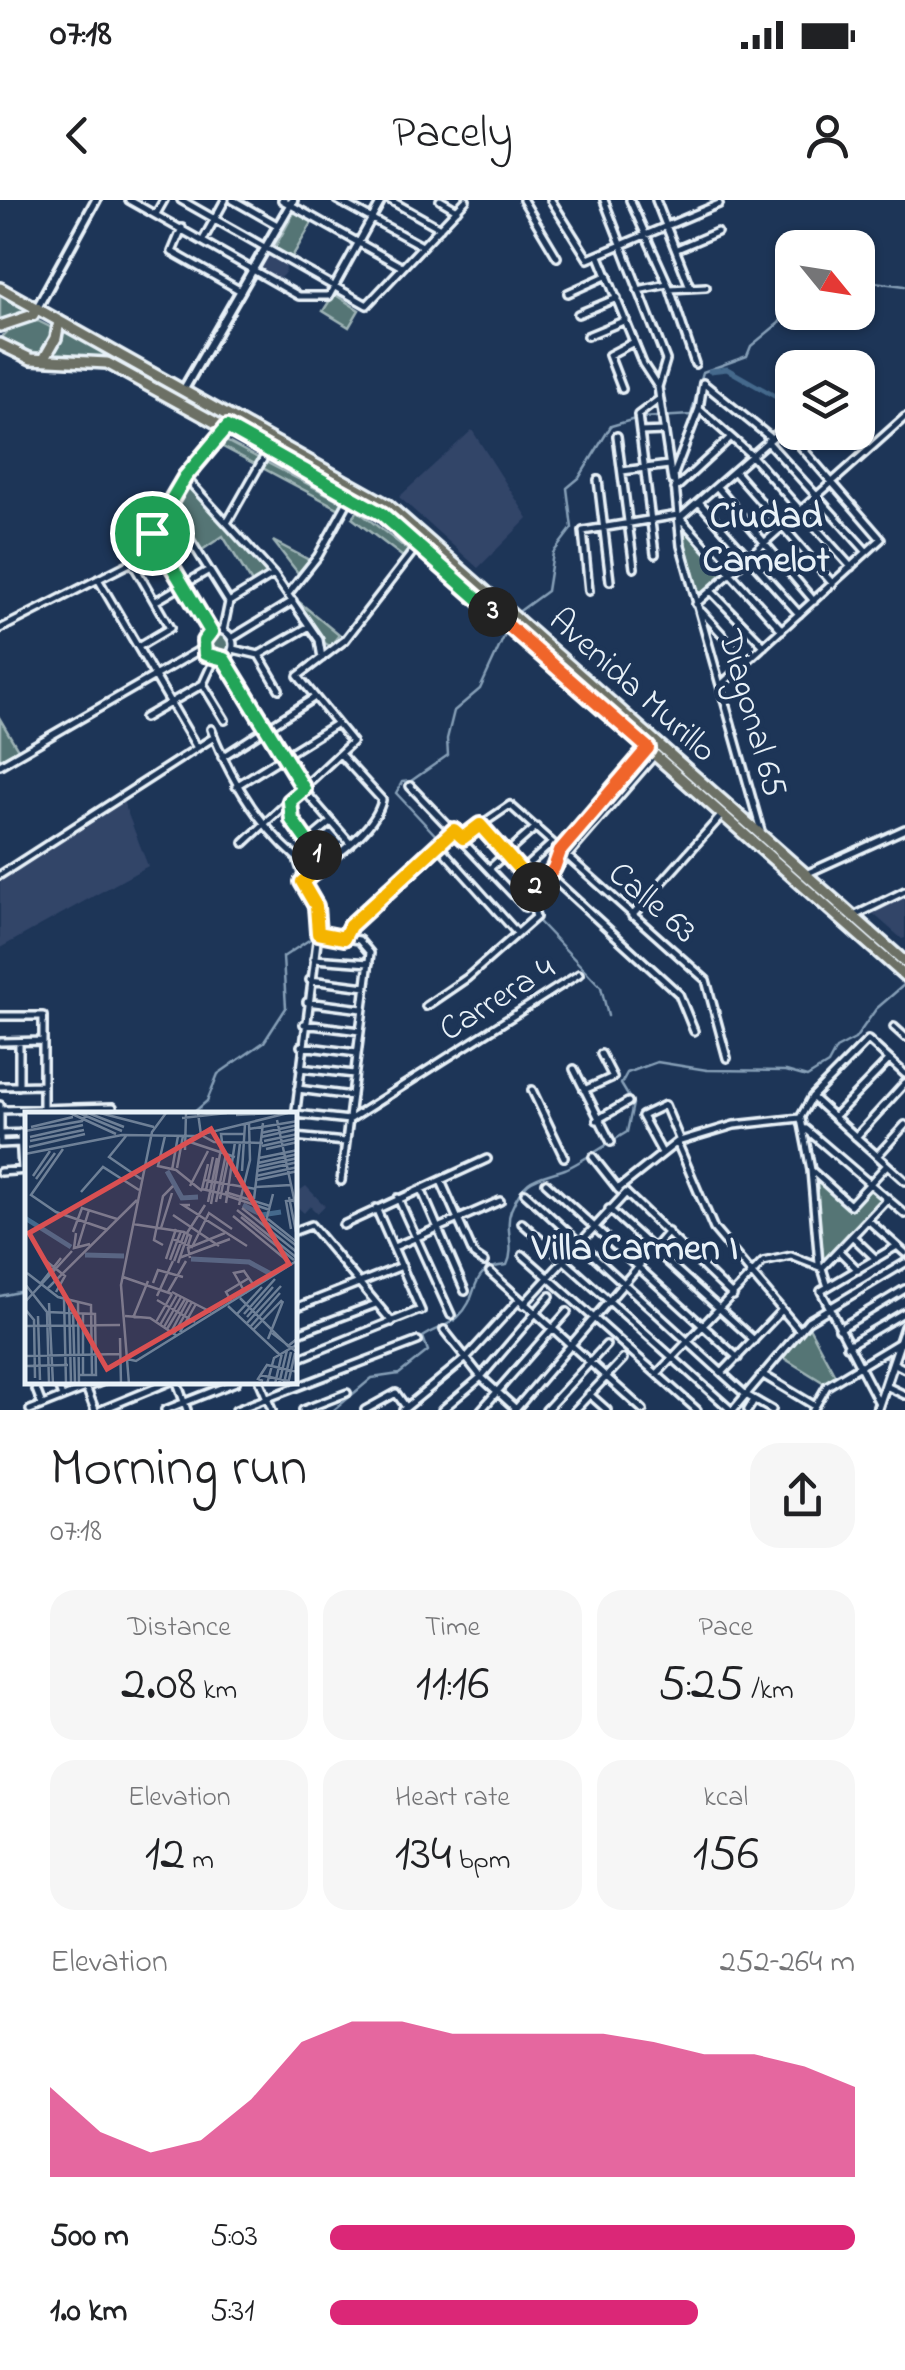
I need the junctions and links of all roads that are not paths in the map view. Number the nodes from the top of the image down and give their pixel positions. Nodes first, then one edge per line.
1 (96, 200) edge
2 (129, 200) edge
3 (164, 200) edge
4 (181, 200) edge
5 (225, 200) edge
6 (233, 200) edge
7 (337, 200) edge
8 (382, 200) edge
9 (390, 200) edge
10 (440, 200) edge
11 (466, 200) edge
12 (524, 200) edge
13 (551, 200) edge
14 (604, 200) edge
15 (630, 200) edge
16 (656, 200) edge
17 (289, 202) edge
18 (713, 204) edge
19 (457, 210) junction
20 (156, 214) junction
21 (214, 219) junction
22 (372, 219) junction
23 (279, 226) junction
24 (666, 226) junction
25 (182, 228) junction
26 (441, 229) junction
27 (717, 232) dead end
28 (644, 235) junction
29 (203, 240) junction
30 (359, 242) junction
31 (622, 245) junction
32 (423, 247) junction
33 (267, 248) junction
34 (676, 249) junction
35 (599, 256) junction
36 (557, 257) dead end
37 (403, 268) junction
38 (254, 270) junction
39 (608, 276) junction
40 (334, 286) junction
41 (668, 287) junction
42 (690, 287) junction
43 (706, 287) dead end
44 (0, 288) edge
45 (638, 290) junction
46 (242, 292) junction
47 (568, 294) dead end
48 (617, 298) junction
49 (36, 308) junction
50 (578, 314) dead end
51 (59, 320) junction
52 (626, 320) junction
53 (0, 326) edge
54 (587, 336) dead end
55 (634, 342) junction
56 (0, 344) edge
57 (44, 360) junction
58 (695, 364) dead end
59 (658, 387) junction
60 (184, 389) junction
61 (622, 389) dead end
62 (660, 409) junction
63 (698, 410) junction
64 (905, 417) edge
65 (227, 427) junction
66 (664, 431) junction
67 (640, 432) junction
68 (617, 436) dead end
69 (730, 438) junction
70 (769, 440) junction
71 (265, 443) junction
72 (751, 455) junction
73 (669, 464) junction
74 (644, 468) junction
75 (734, 471) junction
76 (622, 472) junction
77 (185, 477) junction
78 (598, 480) dead end
79 (832, 482) junction
80 (717, 487) junction
81 (674, 488) junction
82 (817, 495) junction
83 (352, 496) junction
84 (699, 502) junction
85 (169, 506) junction
86 (799, 511) junction
87 (679, 518) junction
88 (651, 520) junction
89 (228, 523) junction
90 (628, 524) junction
91 (782, 526) junction
92 (604, 527) junction
93 (152, 533) junction
94 (764, 541) junction
95 (418, 545) junction
96 (867, 552) junction
97 (656, 554) dead end
98 (748, 556) junction
99 (132, 562) junction
100 (851, 567) junction
101 (634, 568) dead end
102 (209, 570) junction
103 (728, 574) junction
104 (274, 575) junction
105 (98, 579) junction
106 (610, 581) dead end
107 (184, 584) junction
108 (832, 584) junction
109 (710, 590) junction
110 (590, 591) dead end
111 (288, 594) junction
112 (814, 601) junction
113 (155, 602) junction
114 (229, 602) junction
115 (293, 602) junction
116 (697, 605) junction
117 (798, 614) junction
118 (309, 626) junction
119 (0, 629) edge
120 (222, 630) junction
121 (782, 630) junction
122 (211, 632) junction
123 (232, 638) junction
124 (764, 646) junction
125 (138, 647) junction
126 (203, 648) junction
127 (233, 649) junction
128 (259, 655) junction
129 (224, 659) junction
130 (323, 659) junction
131 (214, 660) junction
132 (747, 662) junction
133 (154, 674) junction
134 (723, 683) junction
135 (203, 684) junction
136 (278, 689) dead end
137 (313, 698) junction
138 (171, 703) junction
139 (144, 718) dead end
140 (225, 720) dead end
141 (334, 724) junction
142 (211, 728) dead end
143 (268, 728) junction
144 (214, 736) junction
145 (196, 748) junction
146 (652, 752) junction
147 (340, 754) junction
148 (284, 756) junction
149 (222, 757) junction
150 (0, 765) edge
151 (626, 774) junction
152 (632, 780) junction
153 (236, 786) junction
154 (410, 786) dead end
155 (304, 789) junction
156 (290, 801) junction
157 (723, 813) junction
158 (331, 822) junction
159 (266, 824) junction
160 (480, 825) junction
161 (536, 828) junction
162 (905, 829) edge
163 (454, 830) junction
164 (761, 834) junction
165 (463, 838) junction
166 (307, 842) junction
167 (349, 842) junction
168 (244, 843) dead end
169 (552, 844) junction
170 (440, 847) junction
171 (563, 853) junction
172 (506, 854) junction
173 (324, 864) junction
174 (490, 868) junction
175 (521, 871) junction
176 (552, 871) junction
177 (806, 874) junction
178 (0, 876) edge
179 (302, 882) junction
180 (538, 890) junction
181 (905, 892) edge
182 (525, 906) dead end
183 (632, 916) junction
184 (853, 917) junction
185 (318, 933) junction
186 (517, 933) junction
187 (344, 938) junction
188 (314, 959) junction
189 (905, 962) edge
190 (368, 964) junction
191 (580, 974) dead end
192 (905, 976) edge
193 (310, 980) junction
194 (366, 987) junction
195 (307, 1002) junction
196 (426, 1006) dead end
197 (362, 1009) junction
198 (0, 1016) edge
199 (304, 1024) junction
200 (894, 1026) dead end
201 (360, 1031) junction
202 (694, 1032) dead end
203 (905, 1037) edge
204 (43, 1041) junction
205 (0, 1042) edge
206 (19, 1042) junction
207 (302, 1046) junction
208 (357, 1053) junction
209 (601, 1054) dead end
210 (727, 1058) dead end
211 (889, 1060) junction
212 (300, 1068) junction
213 (574, 1069) dead end
214 (354, 1074) junction
215 (905, 1074) edge
216 (905, 1083) edge
217 (42, 1085) junction
218 (0, 1086) edge
219 (19, 1086) junction
220 (298, 1090) junction
221 (532, 1090) dead end
222 (584, 1090) junction
223 (352, 1096) junction
224 (812, 1098) junction
225 (628, 1102) dead end
226 (0, 1109) edge
227 (114, 1111) edge
228 (43, 1112) edge
229 (70, 1112) edge
230 (295, 1112) edge
231 (298, 1116) edge
232 (834, 1117) junction
233 (800, 1118) junction
234 (349, 1120) junction
235 (596, 1120) junction
236 (905, 1125) edge
237 (806, 1129) junction
238 (24, 1133) edge
239 (1, 1134) edge
240 (298, 1137) edge
241 (856, 1137) junction
242 (609, 1140) dead end
243 (346, 1142) junction
244 (678, 1142) junction
245 (0, 1144) edge
246 (20, 1144) junction
247 (661, 1151) junction
248 (877, 1156) junction
249 (564, 1157) dead end
250 (593, 1157) dead end
251 (486, 1160) dead end
252 (887, 1165) junction
253 (905, 1167) edge
254 (24, 1170) edge
255 (811, 1170) junction
256 (0, 1172) edge
257 (898, 1174) junction
258 (441, 1180) junction
259 (341, 1181) dead end
260 (905, 1181) edge
261 (870, 1182) junction
262 (546, 1183) dead end
263 (421, 1190) junction
264 (622, 1192) junction
265 (525, 1193) dead end
266 (398, 1198) junction
267 (888, 1198) junction
268 (500, 1201) dead end
269 (376, 1208) junction
270 (609, 1208) junction
271 (905, 1214) edge
272 (458, 1220) junction
273 (868, 1220) junction
274 (522, 1223) dead end
275 (343, 1225) dead end
276 (593, 1225) junction
277 (436, 1229) junction
278 (298, 1230) edge
279 (668, 1232) junction
280 (853, 1236) junction
281 (416, 1238) junction
282 (577, 1242) junction
283 (897, 1246) junction
284 (394, 1247) junction
285 (653, 1249) junction
286 (838, 1251) junction
287 (905, 1253) edge
288 (523, 1255) dead end
289 (562, 1258) junction
290 (876, 1259) junction
291 (484, 1262) dead end
292 (905, 1262) edge
293 (402, 1266) junction
294 (638, 1266) junction
295 (820, 1266) junction
296 (858, 1270) junction
297 (490, 1272) dead end
298 (752, 1275) junction
299 (547, 1277) junction
300 (623, 1282) junction
301 (358, 1285) junction
302 (828, 1287) junction
303 (905, 1289) edge
304 (465, 1291) dead end
305 (550, 1296) dead end
306 (732, 1296) junction
307 (609, 1302) junction
308 (521, 1303) junction
309 (376, 1304) junction
310 (298, 1307) edge
311 (827, 1308) junction
312 (719, 1310) junction
313 (781, 1311) junction
314 (568, 1312) dead end
315 (905, 1312) edge
316 (451, 1315) dead end
317 (534, 1315) junction
318 (596, 1319) junction
319 (392, 1322) junction
320 (703, 1325) junction
321 (905, 1327) edge
322 (838, 1329) junction
323 (444, 1330) dead end
324 (551, 1330) junction
325 (799, 1330) junction
326 (298, 1333) edge
327 (754, 1340) junction
328 (418, 1341) dead end
329 (687, 1342) junction
330 (902, 1343) edge
331 (606, 1344) dead end
332 (847, 1346) junction
333 (571, 1348) junction
334 (466, 1358) junction
335 (672, 1358) junction
336 (738, 1358) junction
337 (298, 1359) edge
338 (622, 1359) dead end
339 (589, 1364) junction
340 (893, 1364) junction
341 (858, 1366) junction
342 (905, 1369) edge
343 (722, 1373) junction
344 (657, 1374) junction
345 (764, 1376) junction
346 (481, 1377) junction
347 (605, 1377) junction
348 (34, 1385) edge
349 (58, 1385) edge
350 (85, 1385) edge
351 (160, 1385) edge
352 (178, 1385) edge
353 (228, 1385) edge
354 (261, 1385) edge
355 (886, 1386) junction
356 (346, 1392) dead end
357 (497, 1392) junction
358 (589, 1394) junction
359 (746, 1395) junction
360 (905, 1395) edge
361 (62, 1397) junction
362 (266, 1399) junction
363 (754, 1400) junction
364 (184, 1402) junction
365 (42, 1405) junction
366 (878, 1407) edge
367 (550, 1408) edge
368 (814, 1408) edge
369 (406, 1409) edge
370 (30, 1410) edge
371 (98, 1410) edge
372 (165, 1410) edge
373 (188, 1410) edge
374 (236, 1410) edge
375 (272, 1410) edge
376 (303, 1410) edge
377 (365, 1410) edge
378 (442, 1410) edge
379 (481, 1410) edge
380 (516, 1410) edge
381 (575, 1410) edge
382 (607, 1410) edge
383 (643, 1410) edge
384 (696, 1410) edge
385 (732, 1410) edge
386 (748, 1410) edge
387 (772, 1410) edge

1 - 49 street
2 - 20 street
3 - 20 street
4 - 21 street
5 - 21 street
6 - 23 street
7 - 22 street
8 - 22 street
9 - 26 street
10 - 19 street
11 - 19 street
12 - 36 street
13 - 35 street
14 - 31 street
15 - 28 street
16 - 24 street
17 - 23 street
17 - 30 street
18 - 24 street
19 - 26 street
20 - 25 street
21 - 29 street
21 - 33 street
22 - 30 street
22 - 32 street
23 - 33 street
24 - 28 street
24 - 34 street
25 - 29 street
25 - 46 street
26 - 32 street
27 - 34 street
28 - 31 street
28 - 41 street
29 - 38 street
30 - 37 street
30 - 40 street
31 - 35 street
31 - 45 street
32 - 37 street
33 - 38 street
33 - 40 street
34 - 42 street
35 - 39 street
37 - 40 street
38 - 40 street
38 - 46 street
39 - 47 street
39 - 48 street
41 - 42 street
41 - 45 street
41 - 58 street
42 - 43 street
44 - 49 main road, Avenida Murillo
45 - 59 street
46 - 60 street
48 - 50 street
48 - 52 street
49 - 51 main road, Avenida Murillo
49 - 53 main road
51 - 57 main road
51 - 60 main road, Avenida Murillo
52 - 54 street
52 - 55 street
55 - 59 street
55 - 61 street
56 - 57 main road, Avenida Murillo
57 - 65 main road, Avenida Murillo
59 - 62 street, Diagonal 65
60 - 71 main road, Avenida Murillo
62 - 66 street, Diagonal 65
62 - 67 street
63 - 69 street
63 - 70 street
63 - 81 street
64 - 79 street
65 - 71 main road, Avenida Murillo
65 - 77 street
66 - 67 street
66 - 73 street, Diagonal 65
67 - 74 street
68 - 76 street
69 - 72 street
69 - 81 street
70 - 72 street
70 - 79 street
70 - 82 street
71 - 83 main road, Avenida Murillo
71 - 89 street
71 - 164 main road, Avenida Murillo
72 - 75 street
72 - 86 street
73 - 74 street
73 - 81 street, Diagonal 65
74 - 76 street
74 - 88 street
75 - 80 street
75 - 91 street
76 - 90 street
77 - 85 street
77 - 89 street
78 - 92 street
79 - 82 street
79 - 96 street
80 - 84 street
80 - 94 street
81 - 87 street, Diagonal 65
82 - 86 street
82 - 96 street
83 - 95 main road, Avenida Murillo
83 - 111 street
84 - 87 street
84 - 98 street
85 - 93 street
85 - 102 street
86 - 91 street
86 - 100 street
87 - 88 street
87 - 103 street
87 - 116 street, Diagonal 65
88 - 90 street
88 - 97 street
89 - 104 street
90 - 92 street
90 - 101 street
91 - 94 street
91 - 108 street
92 - 106 street
92 - 110 street
93 - 99 street
93 - 107 street
94 - 98 street
94 - 112 street
95 - 130 street
95 - 146 main road, Avenida Murillo
96 - 100 street
98 - 103 street
98 - 117 street
99 - 105 street
99 - 113 street
100 - 108 street
102 - 107 street
102 - 114 street
103 - 109 street
103 - 121 street
104 - 111 street
104 - 114 street
105 - 119 street
105 - 125 street
107 - 113 street
107 - 122 street
108 - 112 street
109 - 116 street
109 - 124 street
111 - 115 street
112 - 117 street
113 - 125 street
114 - 120 street
115 - 118 street
115 - 123 street
116 - 132 street
116 - 134 street, Diagonal 65
117 - 121 street
118 - 128 street
118 - 130 street
120 - 122 street
120 - 123 street
121 - 124 street
122 - 126 street
123 - 127 street
124 - 132 street
125 - 133 street
126 - 131 street
126 - 133 street
127 - 128 street
127 - 129 street
128 - 136 street
129 - 131 street
129 - 143 street
130 - 137 street
131 - 135 street
132 - 134 street
133 - 138 street
133 - 150 street
134 - 164 street, Diagonal 65
135 - 138 street
135 - 140 street
137 - 141 street
137 - 143 street
138 - 139 street
138 - 145 street
141 - 147 street
141 - 148 street
142 - 144 street
143 - 148 street
143 - 149 street
144 - 145 street
144 - 149 street
145 - 178 street
146 - 151 street
146 - 152 street
146 - 157 main road, Avenida Murillo
147 - 155 street
147 - 167 street
148 - 153 street
148 - 155 street
149 - 153 street
151 - 152 street
151 - 171 street
152 - 171 street
153 - 159 street
154 - 163 street
155 - 156 street
155 - 158 street
156 - 159 street
156 - 166 street
157 - 183 street
157 - 192 main road, Avenida Murillo
158 - 166 street
158 - 167 street
159 - 168 street
159 - 179 street
160 - 161 street, Calle 63
160 - 165 street
160 - 172 street
161 - 169 street, Calle 63
161 - 172 street
162 - 177 street
163 - 165 street
163 - 170 street
164 - 177 main road, Avenida Murillo
165 - 174 street
166 - 173 street
167 - 173 street
169 - 171 street, Calle 63
169 - 175 street
170 - 186 street
170 - 187 street
171 - 176 street
171 - 183 street, Calle 63
172 - 174 street
172 - 175 street
173 - 179 street
174 - 182 street
175 - 180 street
176 - 180 street
176 - 202 street
177 - 184 main road, Avenida Murillo
179 - 185 street
180 - 186 street, Carrera 4
181 - 184 street
183 - 210 street, Calle 63
184 - 189 main road, Avenida Murillo
185 - 187 street
185 - 188 street
186 - 196 street
187 - 190 street
188 - 190 street
188 - 193 street
190 - 194 street
191 - 234 street, Carrera 4
193 - 194 street
193 - 195 street
194 - 197 street
195 - 197 street
195 - 199 street
197 - 201 street
198 - 204 street
199 - 201 street
199 - 207 street
200 - 203 street
201 - 208 street
204 - 206 street
204 - 217 street
205 - 206 street
206 - 219 street
207 - 208 street
207 - 212 street
208 - 214 street
209 - 222 street
211 - 215 street
211 - 224 street
211 - 232 street
212 - 214 street
212 - 220 street
213 - 222 street
214 - 223 street
216 - 241 street
217 - 219 street
217 - 228 street
218 - 219 street
220 - 223 street
220 - 230 street
221 - 249 street
222 - 235 street
223 - 234 street
224 - 232 street
224 - 233 street
225 - 235 street
226 - 228 street
226 - 239 street
227 - 229 street
228 - 229 street
231 - 234 street
232 - 241 street
233 - 237 street
233 - 244 street
234 - 243 street
235 - 242 street
236 - 248 street
237 - 255 street
237 - 261 street
238 - 239 street
238 - 246 street
239 - 245 street
240 - 243 street
241 - 248 street
243 - 259 street
244 - 247 street
244 - 247 street
244 - 298 street
245 - 246 street
246 - 254 street
247 - 264 street
248 - 252 street
250 - 264 street
251 - 258 street
252 - 257 street
252 - 261 street
253 - 257 street
254 - 256 street
255 - 261 street
255 - 295 street
257 - 260 street
258 - 263 street
258 - 272 street
261 - 267 street
262 - 276 street
263 - 266 street
263 - 277 street
264 - 270 street
264 - 279 street
265 - 282 street
266 - 269 street
266 - 281 street
267 - 271 street
267 - 273 street
268 - 272 street
269 - 275 street
269 - 284 street
270 - 276 street
270 - 285 street
272 - 277 street
272 - 291 street
273 - 280 street
273 - 283 street
274 - 289 street
276 - 282 street
276 - 294 street
277 - 281 street
277 - 304 street
278 - 301 street
279 - 285 street
279 - 306 street
280 - 286 street
280 - 290 street
281 - 284 street
281 - 316 street
282 - 289 street
282 - 300 street
283 - 287 street
283 - 290 street
284 - 293 street
285 - 294 street
285 - 312 street
286 - 295 street
286 - 296 street
288 - 299 street
289 - 299 street
289 - 307 street
290 - 296 street
292 - 311 street
293 - 301 street
293 - 319 street
294 - 300 street
294 - 320 street
295 - 298 street
295 - 302 street
296 - 302 street
297 - 308 street
298 - 306 street
298 - 313 street
299 - 308 street
299 - 318 street
300 - 307 street
300 - 329 street
301 - 309 street
301 - 310 street
302 - 311 street
303 - 322 street
305 - 317 street
306 - 312 street
307 - 318 street
307 - 335 street
308 - 317 street
308 - 334 street
309 - 319 street
309 - 326 street
311 - 322 street
311 - 325 street
312 - 320 street
312 - 327 street
313 - 325 street
313 - 327 street
314 - 324 street
315 - 332 street
317 - 324 street
317 - 346 street
318 - 333 street
318 - 344 street
319 - 337 street
320 - 329 street
320 - 336 street
321 - 330 street
322 - 332 street
323 - 334 street
324 - 333 street
324 - 357 street
325 - 345 street
327 - 336 street
328 - 362 street
329 - 335 street
329 - 343 street
330 - 340 street
330 - 341 street
331 - 339 street
332 - 341 street
333 - 339 street
333 - 380 street
334 - 346 street
334 - 369 street
335 - 344 street
335 - 385 street
336 - 343 street
338 - 347 street
339 - 347 street
339 - 367 street
340 - 342 street
340 - 355 street
341 - 366 street
341 - 368 street
343 - 359 street
344 - 384 street
345 - 359 street
345 - 368 street
346 - 357 street
346 - 378 street
347 - 358 street
347 - 383 street
348 - 365 street
349 - 361 street
350 - 361 street
350 - 371 street
351 - 371 street
352 - 364 street
353 - 364 street
354 - 362 street
355 - 360 street
355 - 366 street
356 - 376 street
357 - 379 street
357 - 380 street
358 - 381 street
358 - 382 street
359 - 363 street
359 - 385 street
361 - 365 street
362 - 374 street
362 - 375 street
363 - 386 street
363 - 387 street
364 - 372 street
364 - 373 street
365 - 370 street
369 - 377 street

